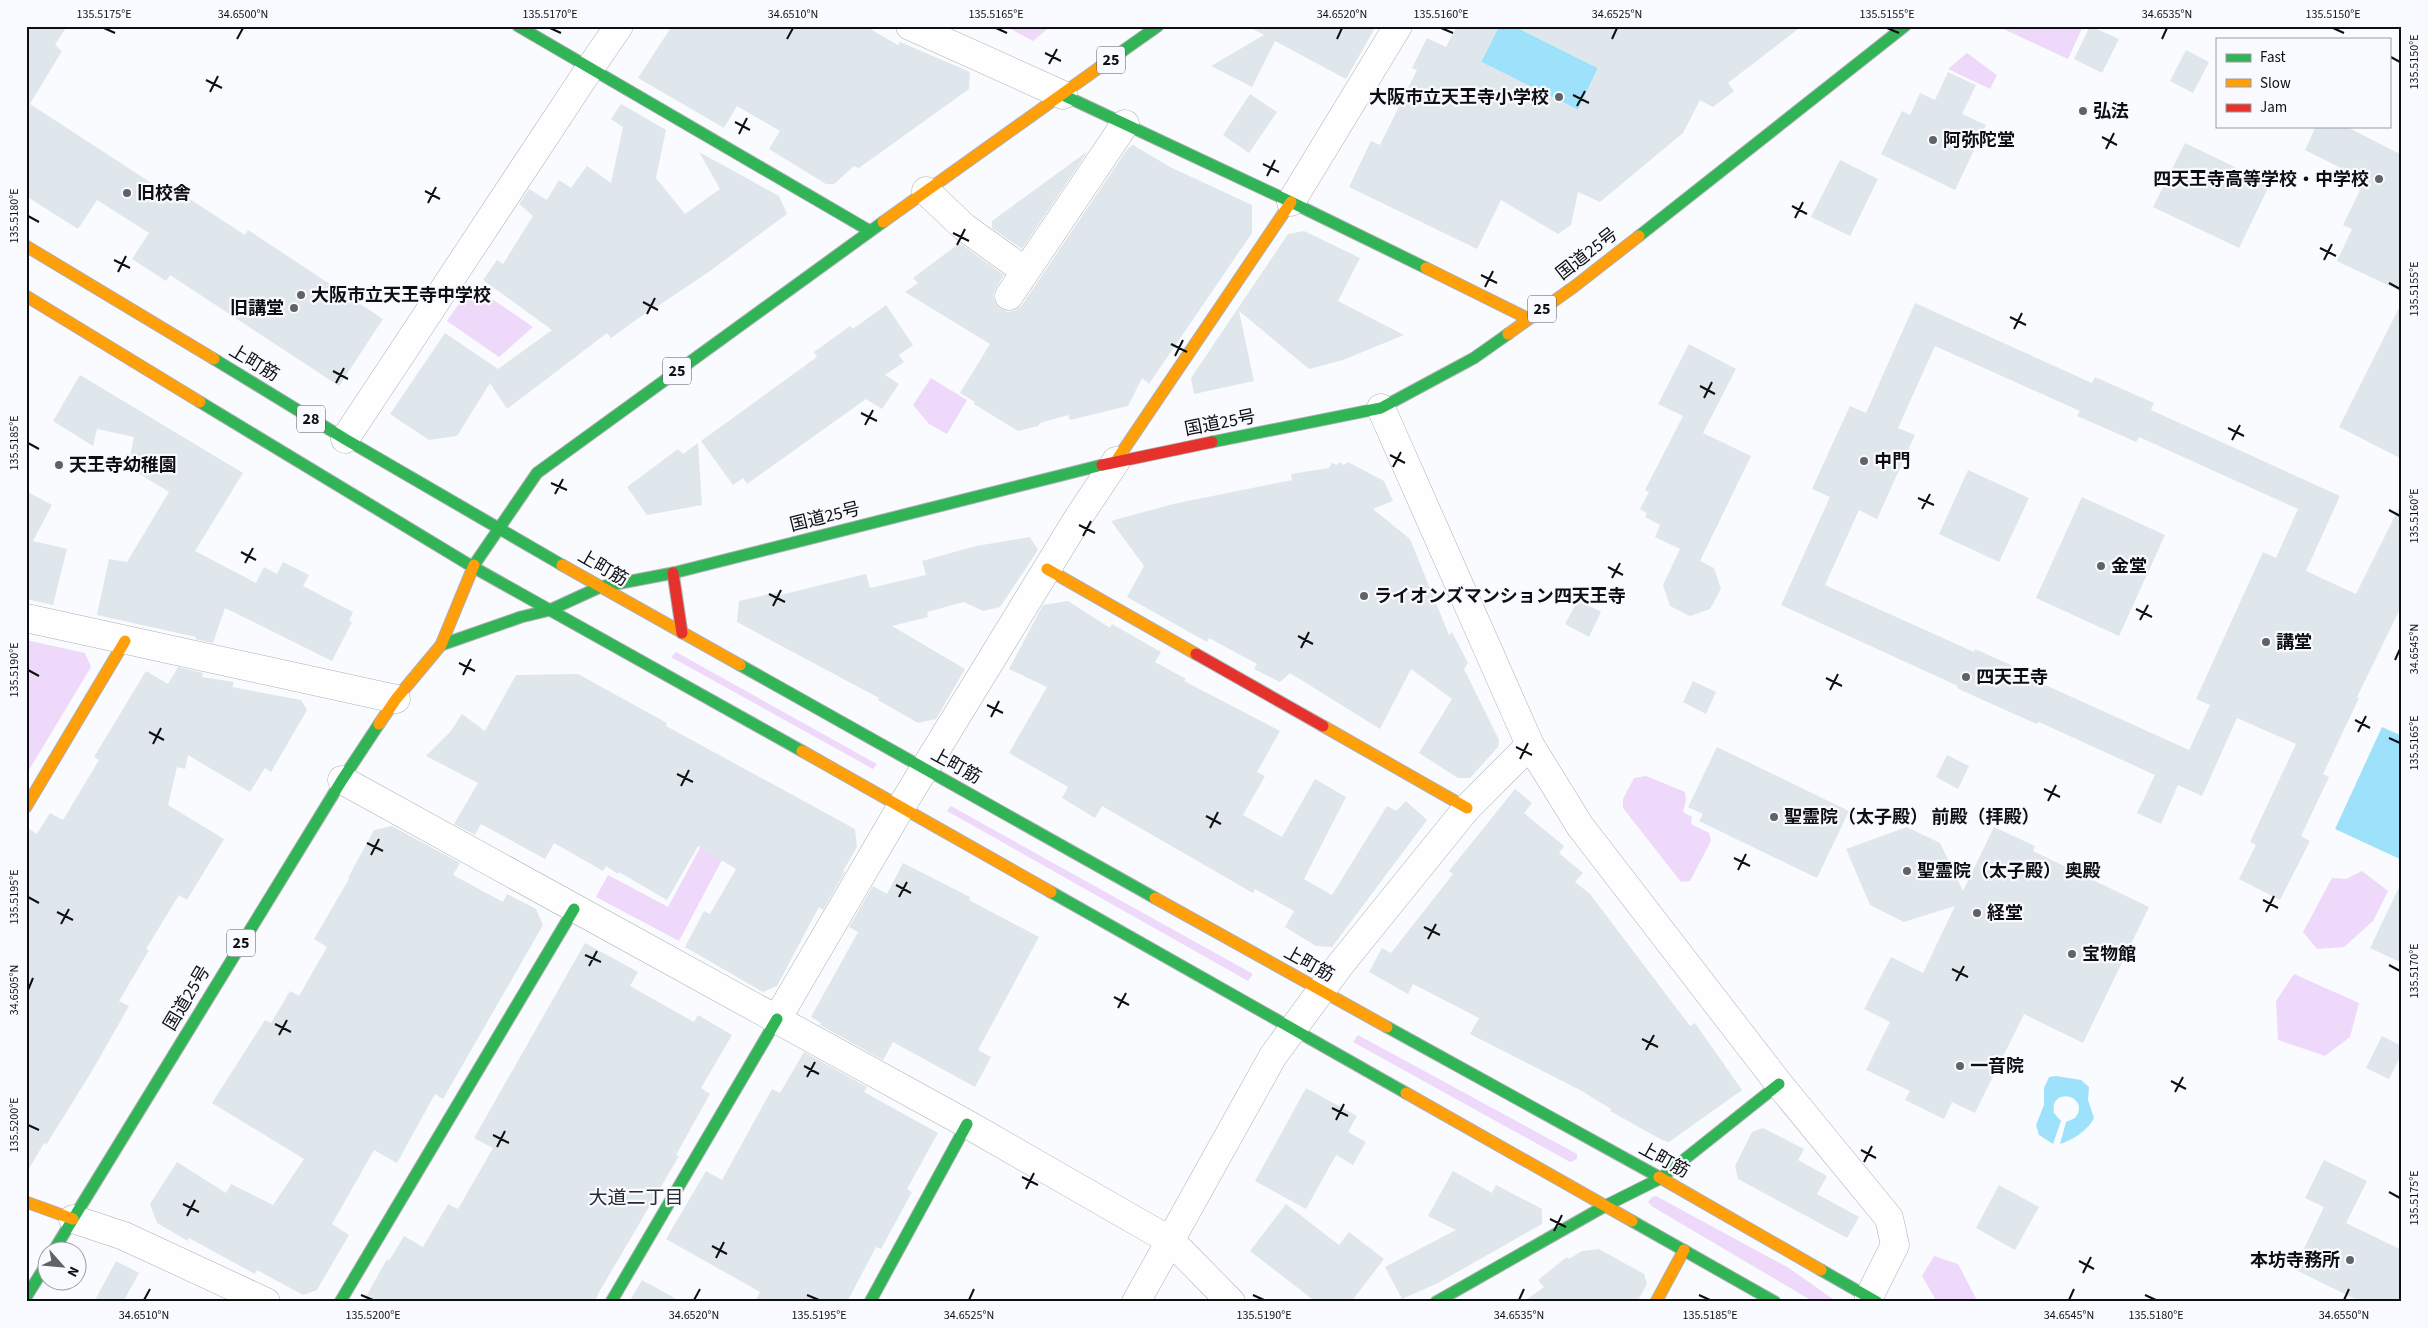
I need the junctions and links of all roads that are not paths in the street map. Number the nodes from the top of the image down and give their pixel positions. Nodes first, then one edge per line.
1 (518, 26) edge
2 (619, 26) edge
3 (910, 26) edge
4 (1158, 26) edge
5 (1398, 26) edge
6 (1904, 26) edge
7 (590, 68) junction
8 (1063, 95) junction
9 (1125, 124) junction
10 (926, 191) junction
11 (1291, 202) junction
12 (870, 231) junction
13 (26, 246) edge
14 (1025, 271) junction
15 (1009, 296) dead end
16 (28, 302) edge
17 (1528, 319) junction
18 (1381, 408) junction
19 (345, 439) junction
20 (1116, 461) junction
21 (499, 528) junction
22 (473, 567) junction
23 (1047, 569) junction
24 (673, 573) junction
25 (600, 587) junction
26 (550, 610) junction
27 (26, 618) edge
28 (682, 633) junction
29 (125, 641) junction
30 (441, 645) junction
31 (396, 699) junction
32 (1530, 745) junction
33 (925, 769) junction
34 (342, 780) junction
35 (901, 807) junction
36 (26, 808) edge
37 (1467, 808) junction
38 (574, 909) junction
39 (1321, 991) junction
40 (777, 1019) junction
41 (1292, 1030) junction
42 (1779, 1084) junction
43 (967, 1124) junction
44 (1661, 1178) junction
45 (26, 1202) edge
46 (1606, 1206) junction
47 (73, 1219) junction
48 (60, 1240) edge
49 (1170, 1241) junction
50 (1684, 1250) junction
51 (38, 1278) edge
52 (26, 1297) edge
53 (253, 1299) edge
54 (1873, 1300) edge
55 (340, 1302) edge
56 (611, 1302) edge
57 (870, 1302) edge
58 (1136, 1302) edge
59 (1231, 1302) edge
60 (1436, 1302) edge
61 (1656, 1302) edge
62 (1775, 1302) edge

1 - 7 main road
2 - 7 street
3 - 8 street
4 - 8 main road, 国道25号 / 25
5 - 11 street
6 - 17 main road, 国道25号 / 25
7 - 12 main road
7 - 19 street
8 - 9 main road
8 - 10 main road, 国道25号 / 25
9 - 11 main road
9 - 14 street
10 - 12 main road, 国道25号 / 25
10 - 14 street
11 - 17 main road
11 - 20 main road
12 - 21 main road, 国道25号 / 25
13 - 19 main road, 上町筋 / 28
14 - 15 street
16 - 22 main road, 28
17 - 18 main road, 国道25号 / 25
18 - 20 main road, 国道25号 / 25
18 - 32 street
19 - 21 main road, 上町筋 / 28
20 - 23 street
20 - 24 main road, 国道25号 / 25
21 - 22 main road, 国道25号 / 25
21 - 25 main road, 上町筋 / 28
22 - 26 main road, 28
22 - 30 main road, 国道25号 / 25
23 - 33 street
23 - 37 main road
24 - 25 main road, 国道25号 / 25
24 - 28 main road
25 - 26 main road, 国道25号 / 25
25 - 28 main road, 上町筋
26 - 30 main road, 国道25号 / 25
26 - 35 main road
27 - 29 street
28 - 33 main road, 上町筋
29 - 31 street
29 - 36 main road
30 - 31 main road, 国道25号 / 25
31 - 34 main road, 国道25号 / 25
32 - 37 street
32 - 42 street
33 - 35 street
33 - 39 main road, 上町筋
34 - 38 street
34 - 47 main road, 国道25号 / 25
35 - 40 street
35 - 41 main road
37 - 39 street
38 - 40 street
38 - 55 main road
39 - 41 street
39 - 44 main road, 上町筋
40 - 43 street
40 - 56 main road
41 - 46 main road
41 - 49 street
42 - 44 main road
42 - 54 street
43 - 49 street
43 - 57 main road
44 - 46 main road
44 - 54 main road, 上町筋
45 - 47 main road
46 - 50 main road
46 - 60 main road
47 - 48 main road, 国道25号 / 25
47 - 53 street
49 - 58 street
49 - 59 street
50 - 61 main road
50 - 62 main road
51 - 52 main road

